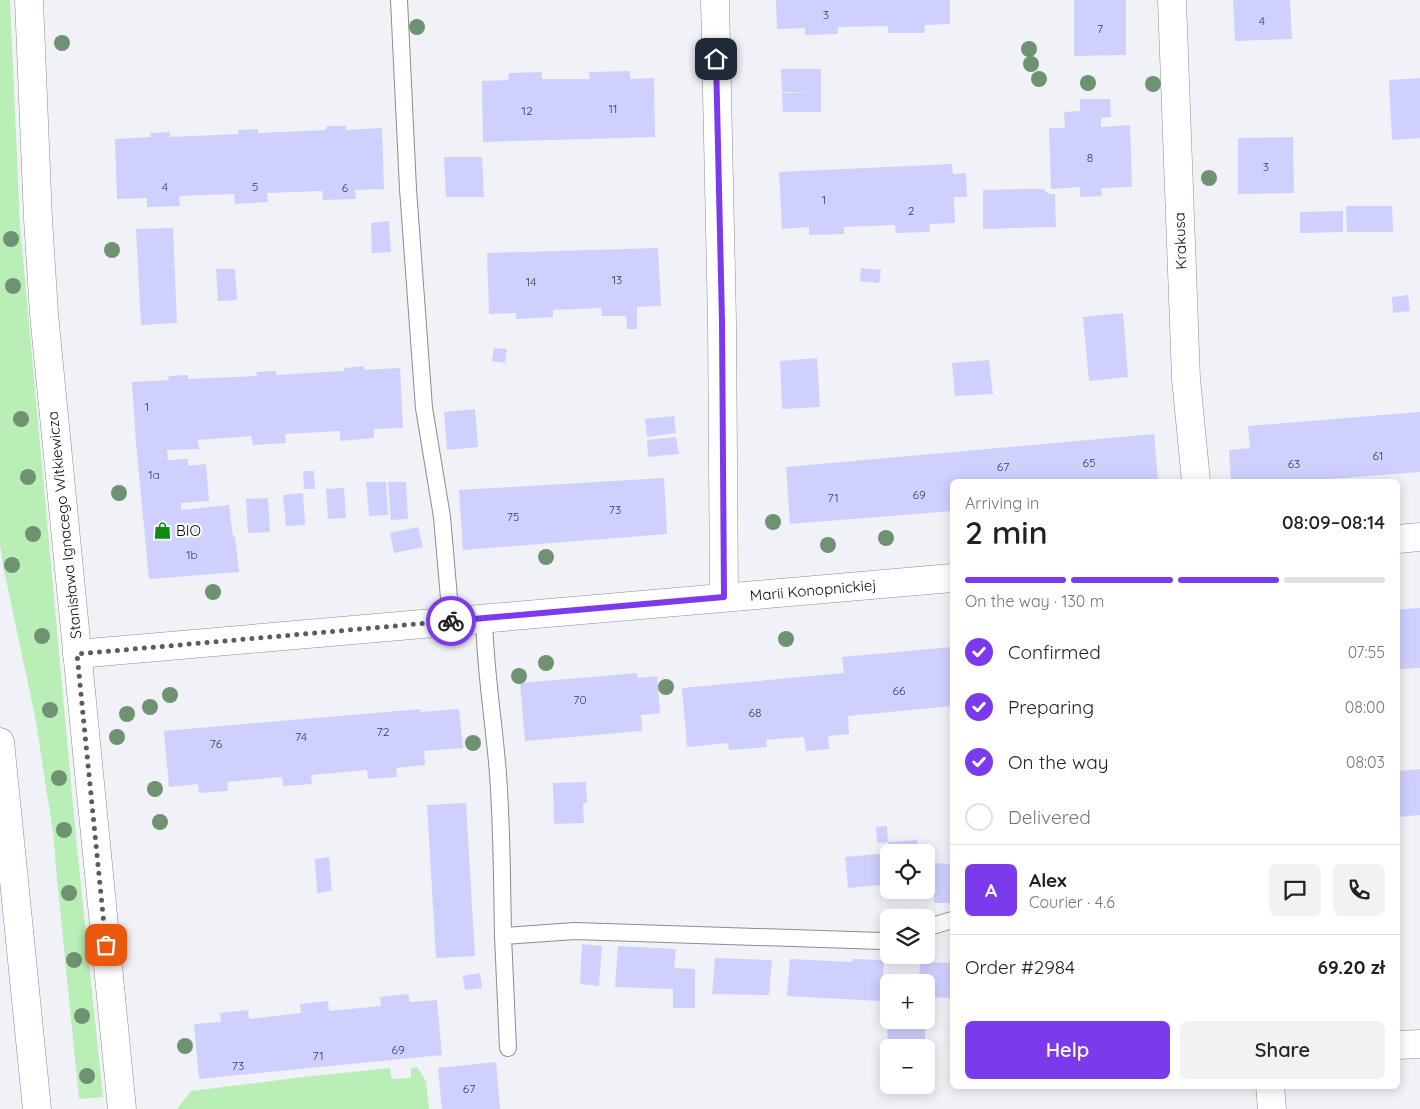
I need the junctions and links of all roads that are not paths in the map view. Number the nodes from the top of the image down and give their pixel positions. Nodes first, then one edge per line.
1 (28, 0) edge
2 (399, 0) edge
3 (714, 0) edge
4 (1172, 0) edge
5 (1196, 479) edge
6 (1420, 537) edge
7 (1400, 540) edge
8 (950, 578) edge
9 (724, 597) junction
10 (484, 618) junction
11 (451, 621) junction
12 (77, 654) junction
13 (0, 742) edge
14 (5, 840) edge
15 (950, 921) edge
16 (935, 925) edge
17 (503, 936) junction
18 (880, 941) edge
19 (1420, 1044) edge
20 (1400, 1045) edge
21 (508, 1048) dead end
22 (1270, 1089) edge
23 (34, 1102) edge
24 (122, 1109) edge
25 (1272, 1109) edge

1 - 12 street, Stanisława Ignacego Witkiewicza
2 - 11 lane
3 - 9 street
4 - 5 street, Krakusa
6 - 7 street
8 - 9 street, Marii Konopnickiej
9 - 10 street, Marii Konopnickiej
10 - 11 street, Marii Konopnickiej
10 - 17 lane
11 - 12 street, Marii Konopnickiej
12 - 24 street, Stanisława Ignacego Witkiewicza
13 - 14 street
14 - 23 street
15 - 16 lane
17 - 18 lane
17 - 21 lane
19 - 20 street
22 - 25 street

